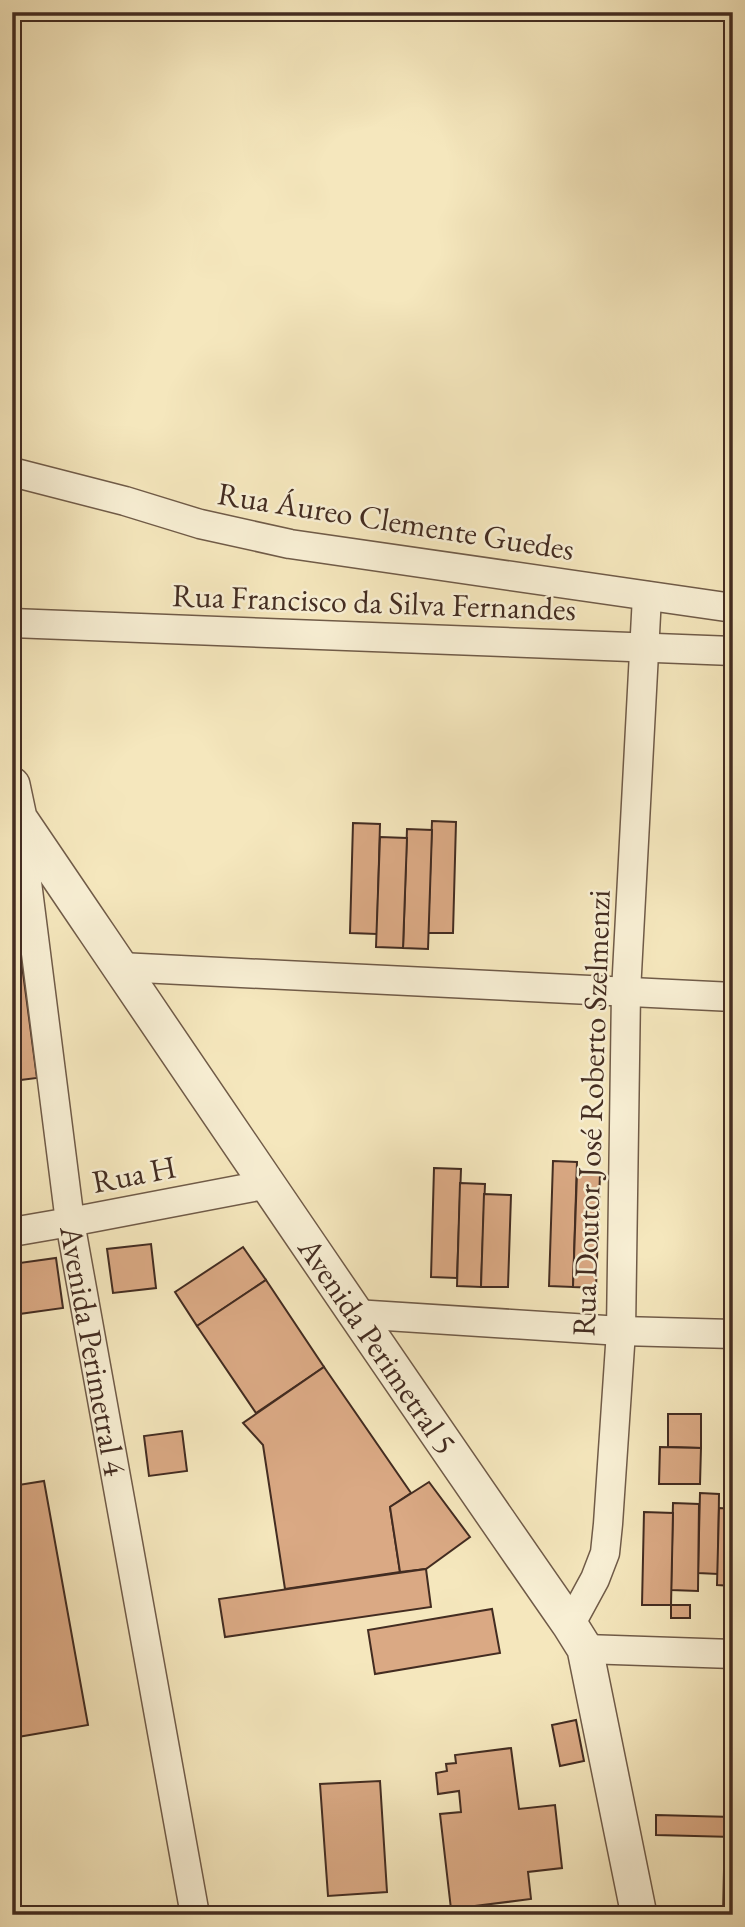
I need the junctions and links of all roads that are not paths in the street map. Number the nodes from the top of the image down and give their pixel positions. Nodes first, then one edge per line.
1 (12, 472) edge
2 (647, 596) junction
3 (733, 608) edge
4 (12, 622) edge
5 (644, 648) junction
6 (733, 651) edge
7 (16, 802) edge
8 (120, 967) junction
9 (626, 992) junction
10 (733, 997) edge
11 (269, 1184) junction
12 (70, 1222) junction
13 (12, 1232) edge
14 (355, 1314) junction
15 (621, 1331) junction
16 (733, 1334) edge
17 (578, 1637) junction
18 (733, 1654) edge
19 (195, 1915) edge
20 (639, 1915) edge

1 - 2 street, Rua Áureo Clemente Guedes
2 - 3 street, Rua Áureo Clemente Guedes
2 - 5 street, Rua Doutor José Roberto Szelmenzi
4 - 5 street, Rua Francisco da Silva Fernandes
5 - 6 street, Rua Francisco da Silva Fernandes
5 - 9 street, Rua Doutor José Roberto Szelmenzi
7 - 8 street, Avenida Perimetral 5
7 - 12 street, Avenida Perimetral 4
8 - 9 street
8 - 11 street, Avenida Perimetral 5
9 - 10 street
9 - 15 street, Rua Doutor José Roberto Szelmenzi
11 - 12 street, Rua H
11 - 14 street, Avenida Perimetral 5
12 - 13 street, Rua H
12 - 19 street, Avenida Perimetral 4
14 - 15 street
14 - 17 street, Avenida Perimetral 5
15 - 16 street
15 - 17 street, Rua Doutor José Roberto Szelmenzi
17 - 18 street
17 - 20 street, Avenida Perimetral 5

